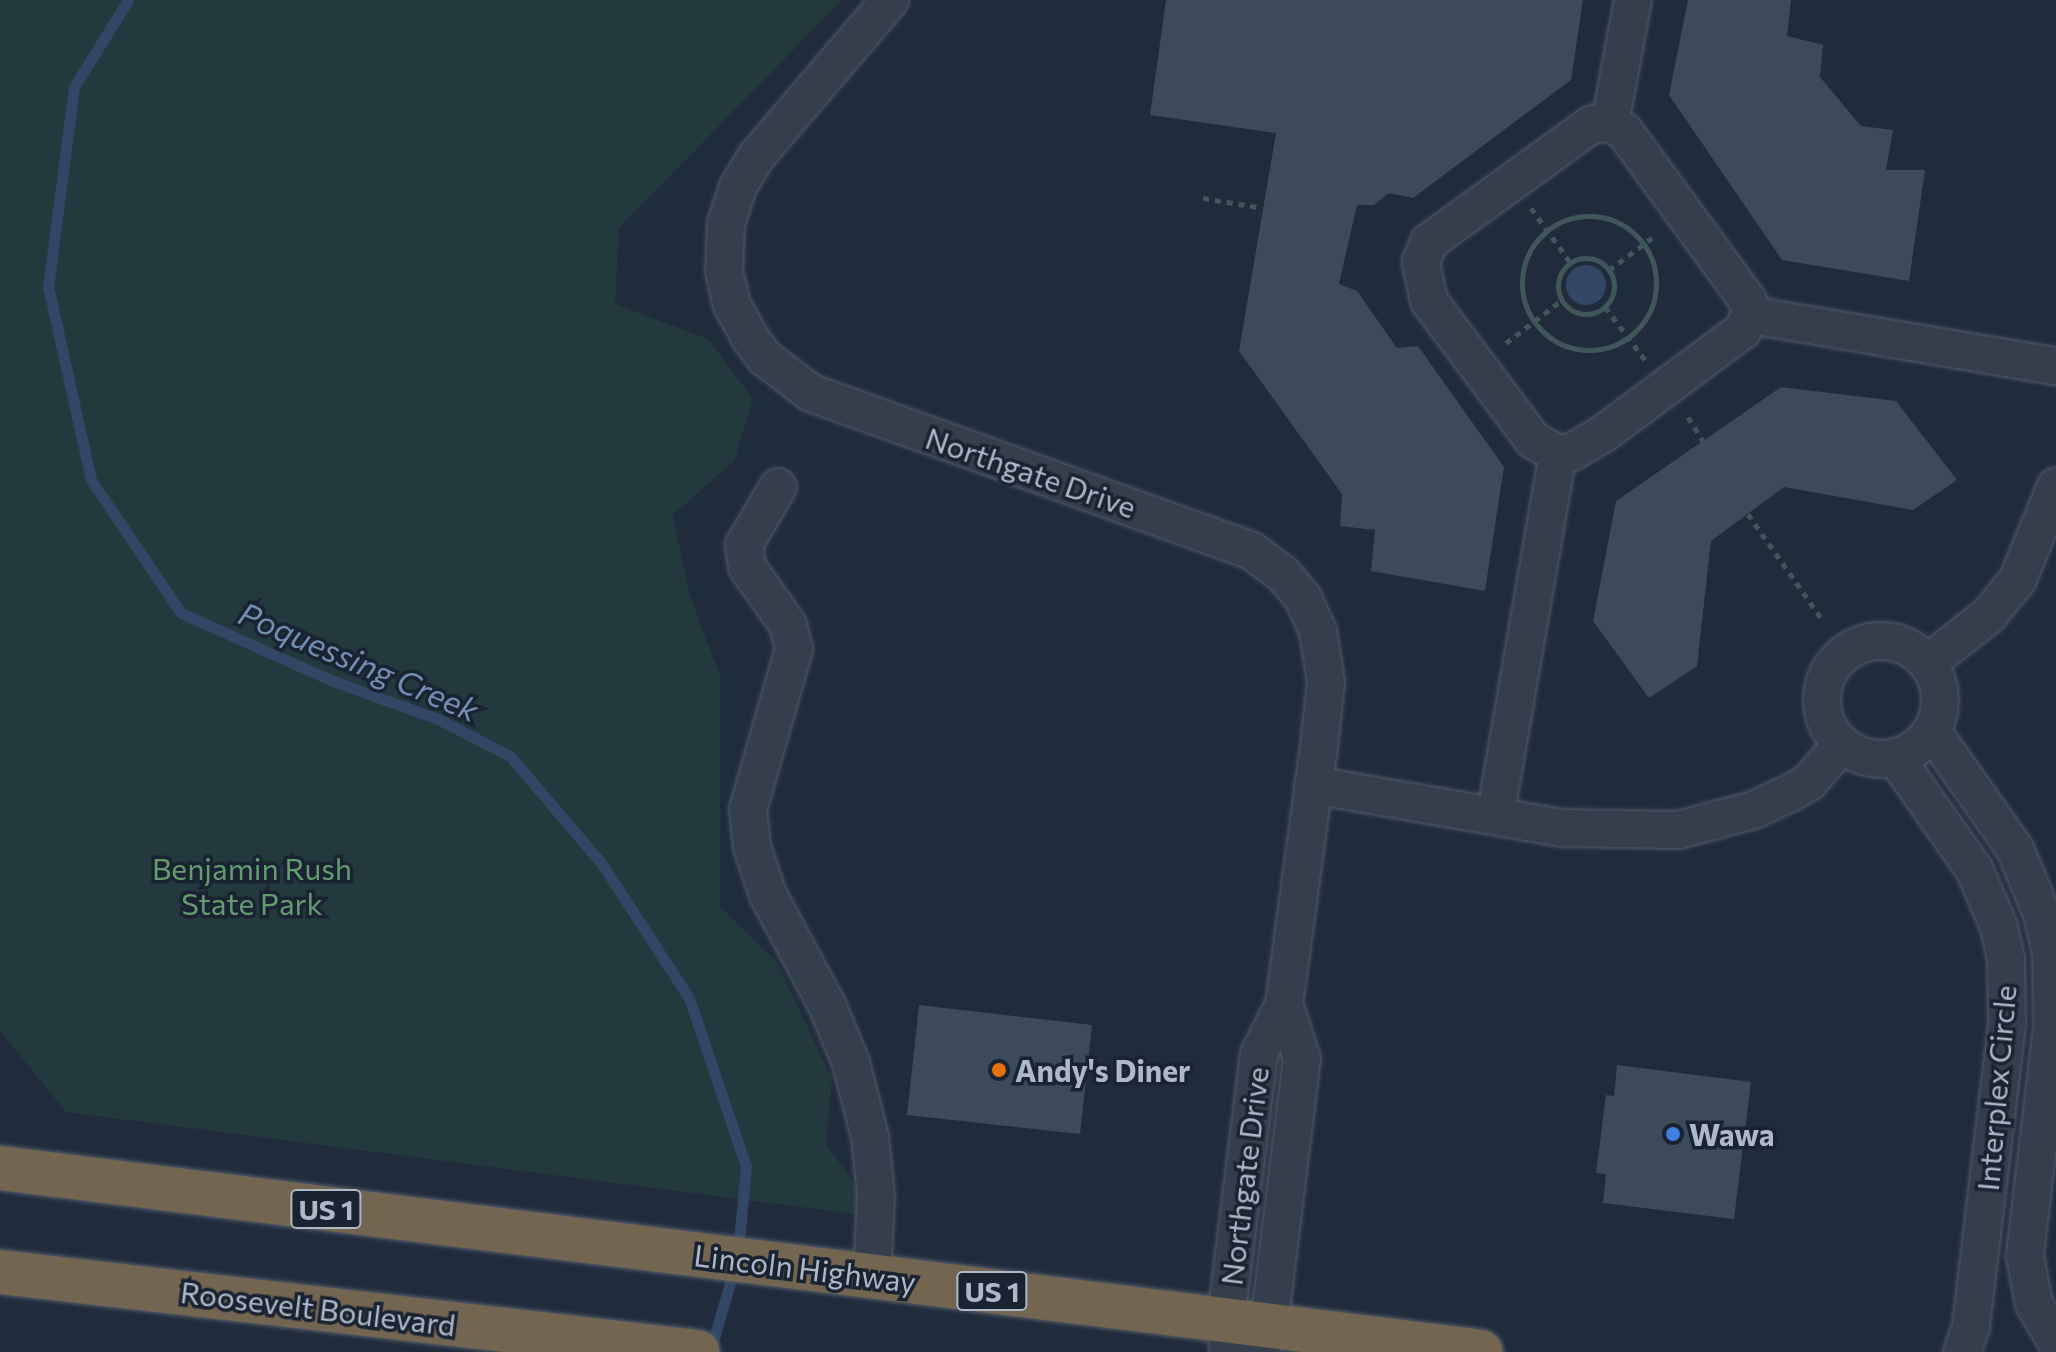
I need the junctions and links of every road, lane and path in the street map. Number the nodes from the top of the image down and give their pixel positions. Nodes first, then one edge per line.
1 (890, 0) edge
2 (1633, 0) edge
3 (1610, 123) junction
4 (1512, 182) junction
5 (1203, 198) dead end
6 (1257, 207) dead end
7 (1684, 214) junction
8 (1547, 230) junction
9 (1644, 244) junction
10 (1570, 262) junction
11 (1609, 270) junction
12 (1562, 300) junction
13 (1605, 307) junction
14 (1750, 315) junction
15 (1534, 322) junction
16 (1628, 338) junction
17 (1476, 365) junction
18 (2056, 366) edge
19 (1666, 387) junction
20 (1688, 417) dead end
21 (1703, 441) dead end
22 (1558, 454) junction
23 (2056, 486) edge
24 (778, 487) dead end
25 (1748, 514) dead end
26 (1824, 622) dead end
27 (1928, 663) junction
28 (1932, 731) junction
29 (1842, 744) junction
30 (1895, 757) junction
31 (1313, 785) junction
32 (1496, 812) junction
33 (1284, 1004) junction
34 (0, 1168) edge
35 (0, 1272) edge
36 (872, 1276) junction
37 (1227, 1336) edge
38 (1265, 1339) edge
39 (2056, 1341) edge
40 (697, 1352) edge
41 (1481, 1352) edge
42 (1962, 1352) edge

1 - 31 lane, Northgate Drive
2 - 3 lane
3 - 4 lane
3 - 7 lane
4 - 8 path
4 - 17 lane
5 - 6 path
7 - 9 path
7 - 14 lane
8 - 9 path
8 - 10 path
8 - 15 path
9 - 11 path
9 - 16 path
10 - 11 path
10 - 12 path
11 - 13 path
12 - 13 path
12 - 15 path
13 - 16 path
14 - 18 lane
14 - 19 lane
15 - 16 path
15 - 17 path
16 - 19 path
17 - 22 lane
19 - 22 lane
20 - 21 path
22 - 32 lane
23 - 27 lane
24 - 36 lane
25 - 26 path
27 - 28 lane
27 - 29 lane
28 - 30 lane
28 - 39 lane, Interplex Circle
29 - 30 lane
29 - 32 lane
30 - 42 lane, Interplex Circle
31 - 32 lane
31 - 33 lane, Northgate Drive
33 - 37 lane, Northgate Drive
33 - 38 lane, Northgate Drive
34 - 36 highway, Lincoln Highway / US 1
35 - 40 highway, Roosevelt Boulevard
36 - 37 highway, Lincoln Highway / US 1
37 - 38 highway, Lincoln Highway / US 1
38 - 41 highway, Lincoln Highway / US 1

